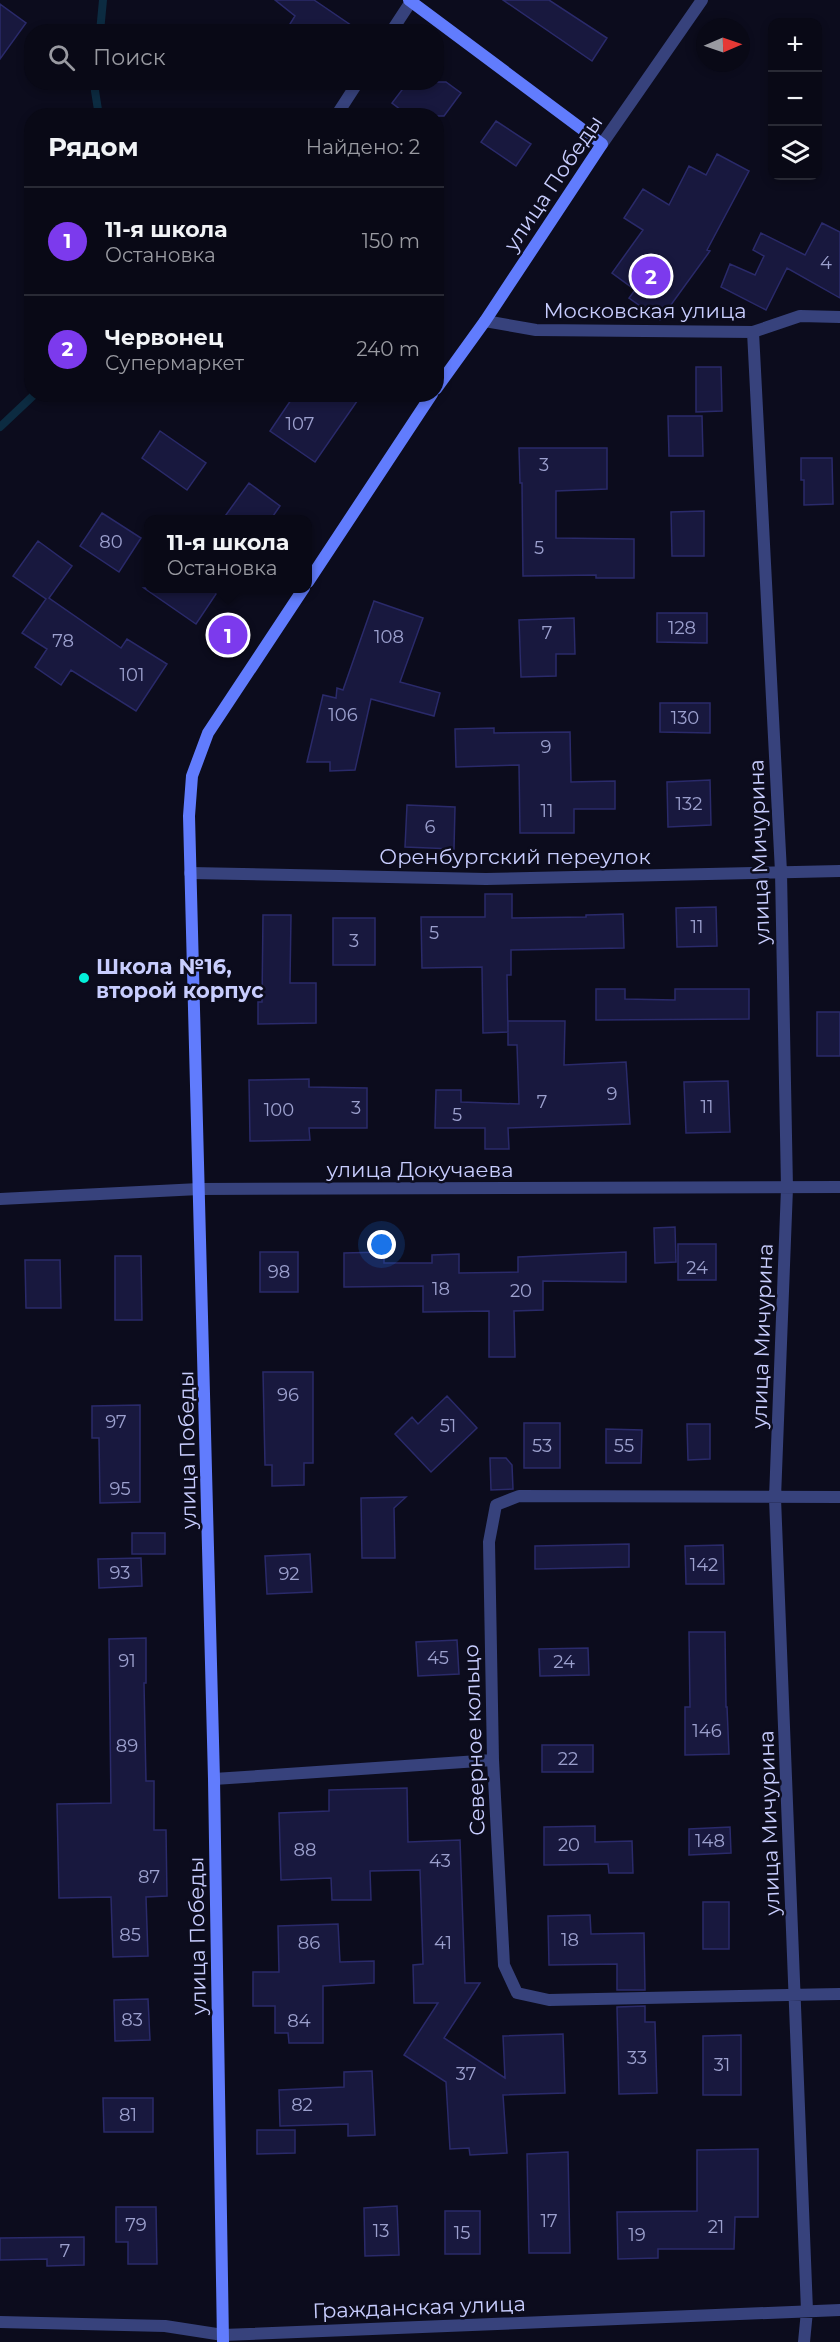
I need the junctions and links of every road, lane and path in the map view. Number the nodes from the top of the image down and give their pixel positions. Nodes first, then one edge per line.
1 (411, 0) edge
2 (702, 0) edge
3 (396, 24) edge
4 (443, 24) edge
5 (444, 25) edge
6 (353, 90) edge
7 (341, 108) edge
8 (602, 144) junction
9 (840, 318) edge
10 (485, 321) junction
11 (753, 332) junction
12 (444, 377) edge
13 (427, 402) edge
14 (312, 576) edge
15 (300, 593) edge
16 (840, 871) edge
17 (781, 872) junction
18 (190, 873) junction
19 (840, 1187) edge
20 (787, 1188) junction
21 (199, 1190) junction
22 (0, 1199) edge
23 (840, 1497) edge
24 (775, 1498) junction
25 (493, 1760) junction
26 (214, 1779) junction
27 (840, 1994) edge
28 (795, 1995) junction
29 (840, 2310) edge
30 (807, 2311) junction
31 (0, 2322) edge
32 (223, 2338) edge
33 (804, 2342) edge

1 - 3 street
1 - 4 street
2 - 8 street, улица Победы
5 - 8 street
6 - 7 street
8 - 10 street, улица Победы
9 - 11 street, Московская улица
10 - 11 street, Московская улица
10 - 12 street, улица Победы
11 - 17 street, улица Мичурина
13 - 14 street
15 - 18 street, улица Победы
16 - 17 street, Оренбургский переулок
17 - 18 street, Оренбургский переулок
17 - 20 street, улица Мичурина
18 - 21 street, улица Победы
19 - 20 street, улица Докучаева
20 - 21 street, улица Докучаева
20 - 24 street, улица Мичурина
21 - 22 street, улица Докучаева
21 - 26 street, улица Победы
23 - 24 street, Северное кольцо
24 - 25 street, Северное кольцо
24 - 28 street, улица Мичурина
25 - 26 street
25 - 28 street, Северное кольцо
26 - 32 street, улица Победы
27 - 28 street, Северное кольцо
28 - 30 street, улица Мичурина
29 - 30 street, Гражданская улица
30 - 32 street, Гражданская улица
30 - 33 street, улица Мичурина
31 - 32 street, Гражданская улица

